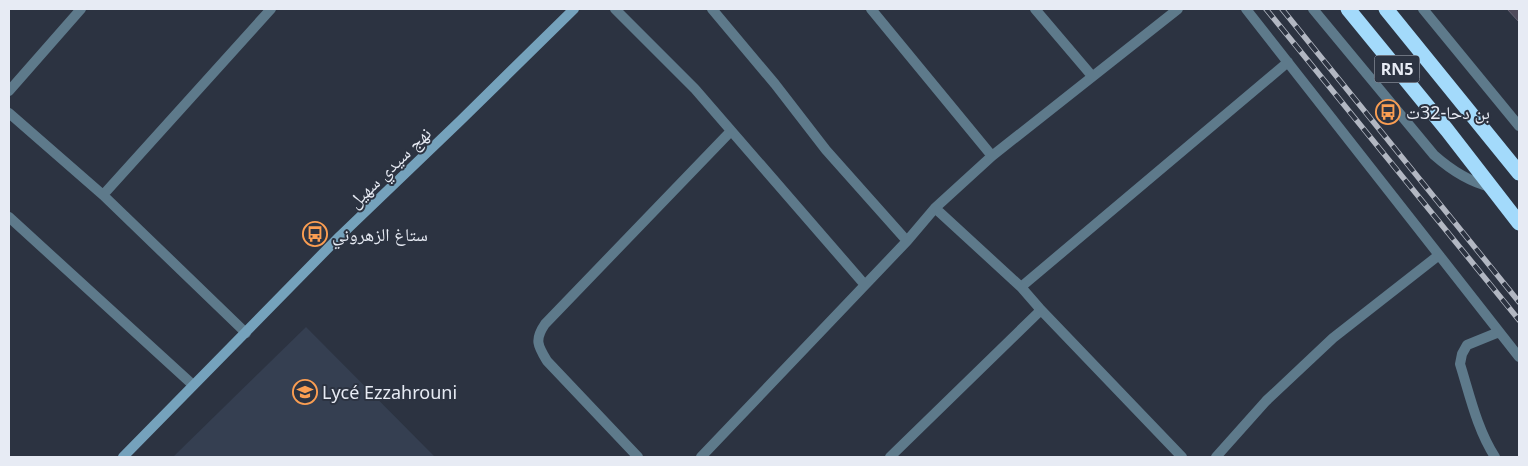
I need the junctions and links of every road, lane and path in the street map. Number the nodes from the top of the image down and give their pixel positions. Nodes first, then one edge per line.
1 (81, 9) edge
2 (272, 9) edge
3 (574, 9) edge
4 (616, 9) edge
5 (712, 9) edge
6 (871, 9) edge
7 (1035, 9) edge
8 (1178, 9) edge
9 (1246, 9) edge
10 (1313, 9) edge
11 (1348, 9) edge
12 (1386, 9) edge
13 (1423, 9) edge
14 (1288, 62) junction
15 (1092, 76) junction
16 (9, 91) edge
17 (9, 114) edge
18 (1518, 123) edge
19 (731, 131) junction
20 (992, 156) junction
21 (1519, 173) edge
22 (1491, 187) junction
23 (103, 195) junction
24 (936, 208) junction
25 (9, 217) edge
26 (1519, 223) edge
27 (907, 241) junction
28 (1439, 255) junction
29 (865, 285) junction
30 (1021, 287) junction
31 (1041, 310) junction
32 (1499, 332) junction
33 (246, 333) junction
34 (1519, 357) edge
35 (193, 386) junction
36 (123, 457) edge
37 (638, 457) edge
38 (701, 457) edge
39 (890, 457) edge
40 (1182, 457) edge
41 (1216, 457) edge
42 (1495, 457) edge

1 - 16 street
2 - 23 street
3 - 33 main road, نهج سيدي سهيل
4 - 19 street
5 - 27 street
6 - 20 street
7 - 15 street
8 - 15 street
9 - 14 street
10 - 22 street
11 - 22 highway, RN5
12 - 21 highway, RN5
13 - 18 street
14 - 28 street
14 - 30 street
15 - 20 street
17 - 23 street
19 - 29 street
19 - 37 street
20 - 24 street
22 - 26 highway, RN5
23 - 33 street
24 - 27 street
24 - 30 street
25 - 35 street
27 - 29 street
28 - 32 street
28 - 41 street
29 - 38 street
30 - 31 street
31 - 39 street
31 - 40 street
32 - 34 street
32 - 42 street
33 - 35 main road, نهج سيدي سهيل
35 - 36 main road, نهج سيدي سهيل

